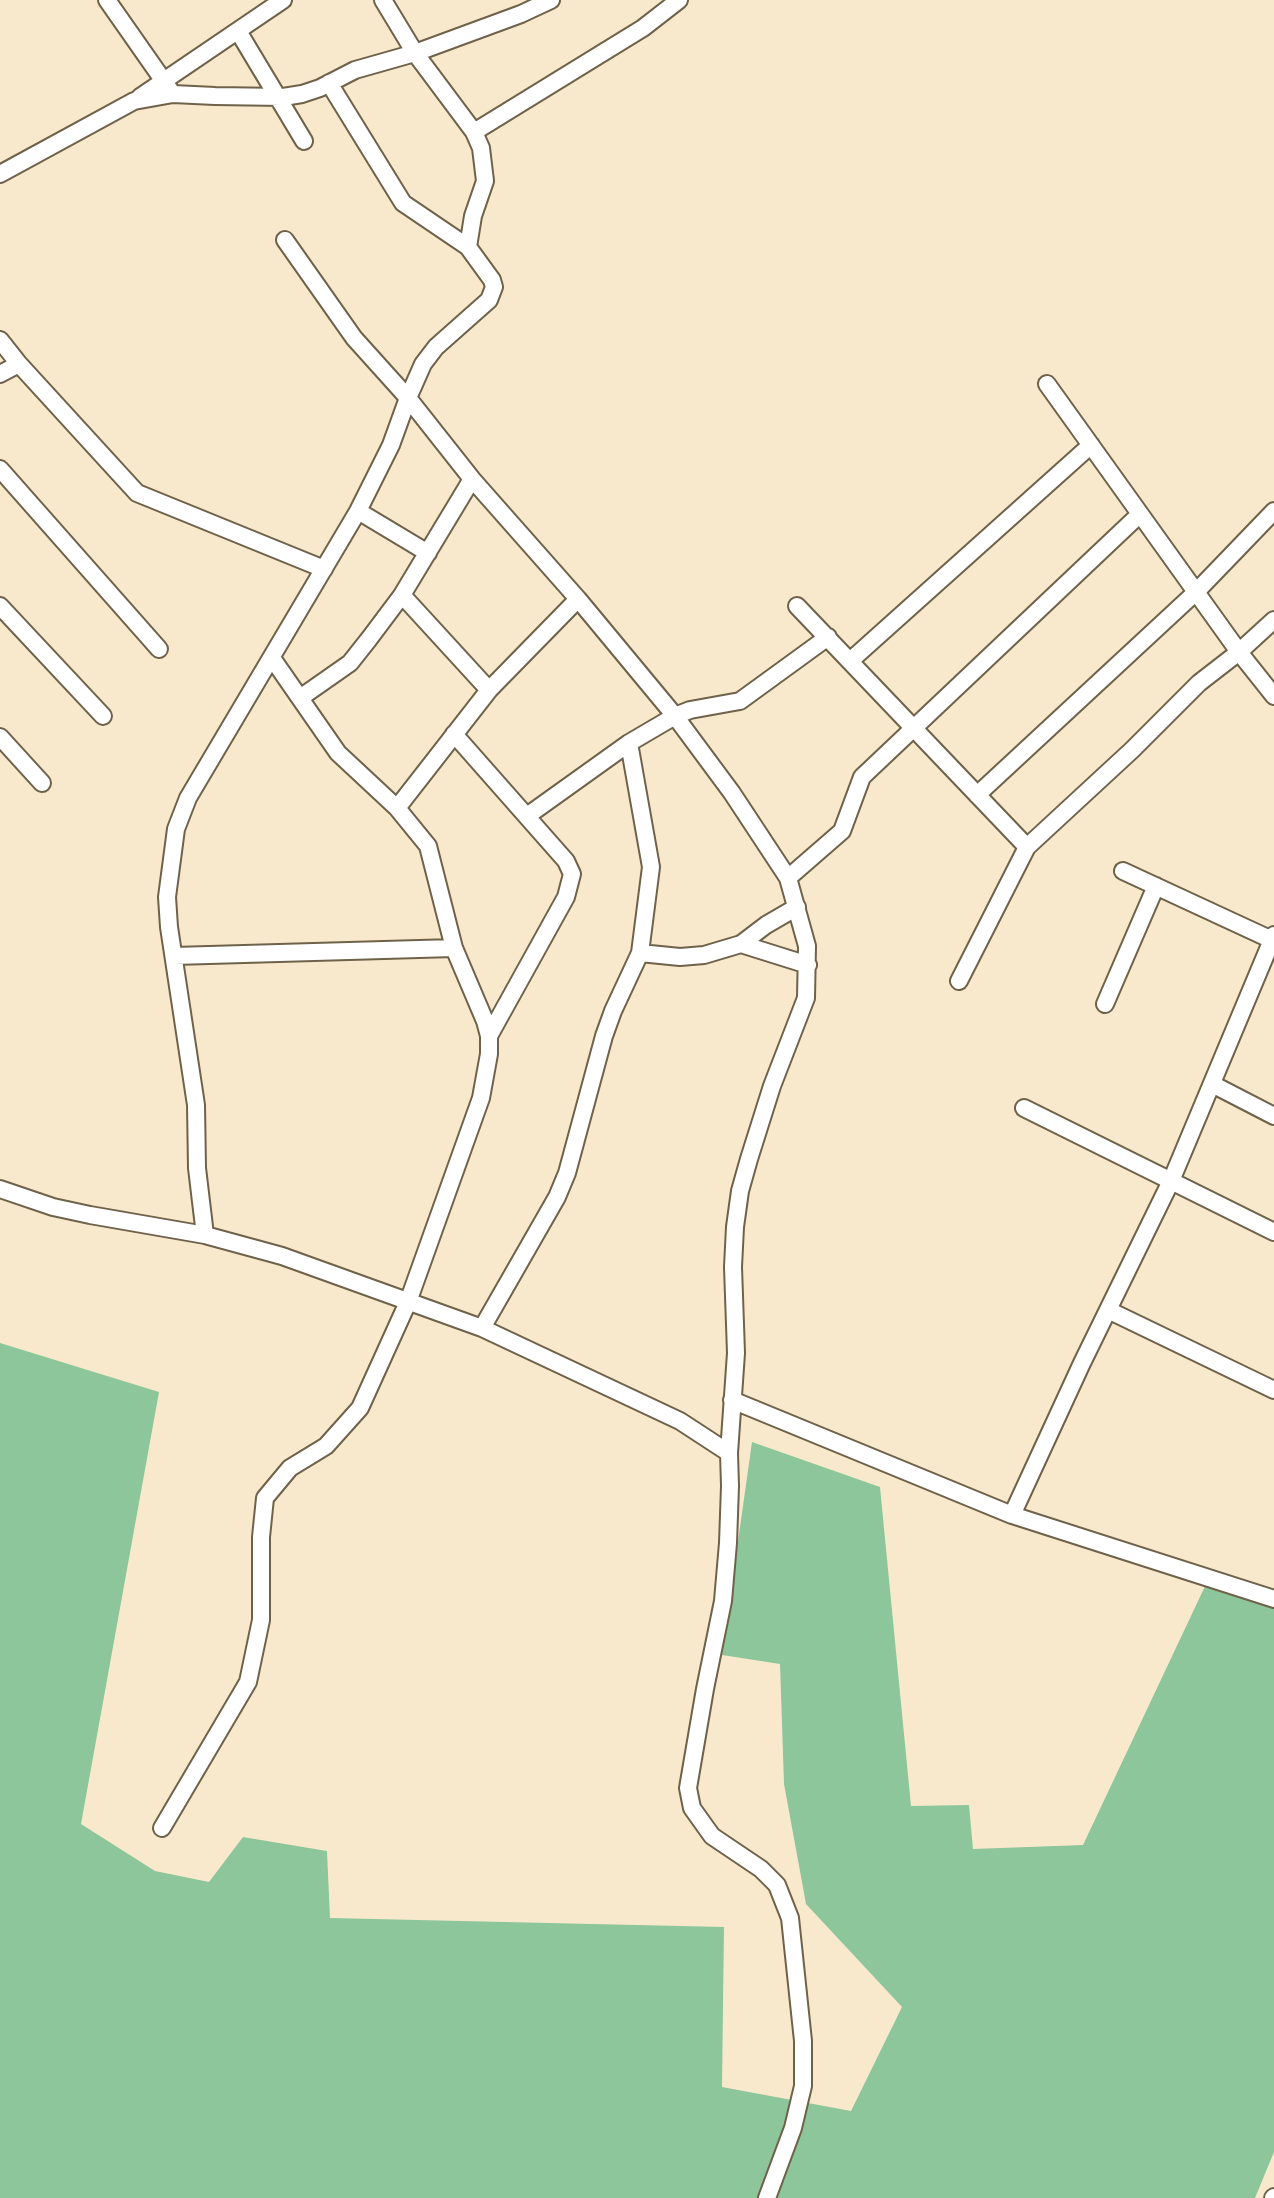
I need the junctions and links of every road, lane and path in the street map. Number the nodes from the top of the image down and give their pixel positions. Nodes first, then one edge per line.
1 (107, 0) edge
2 (283, 0) edge
3 (383, 0) edge
4 (551, 0) edge
5 (679, 0) edge
6 (238, 31) junction
7 (415, 53) junction
8 (329, 83) junction
9 (169, 87) junction
10 (277, 97) junction
11 (474, 132) junction
12 (304, 141) dead end
13 (0, 174) edge
14 (285, 240) dead end
15 (468, 248) junction
16 (0, 340) edge
17 (19, 364) junction
18 (0, 374) edge
19 (1047, 384) dead end
20 (408, 398) junction
21 (1091, 445) junction
22 (0, 469) edge
23 (472, 479) junction
24 (358, 511) junction
25 (1274, 511) edge
26 (1140, 514) junction
27 (428, 553) junction
28 (324, 569) junction
29 (1196, 592) junction
30 (402, 595) junction
31 (578, 599) junction
32 (0, 606) edge
33 (798, 606) dead end
34 (1274, 620) edge
35 (828, 638) junction
36 (159, 649) dead end
37 (1239, 652) junction
38 (272, 658) junction
39 (850, 661) junction
40 (489, 690) junction
41 (1274, 696) edge
42 (300, 698) junction
43 (103, 716) dead end
44 (675, 716) junction
45 (914, 727) junction
46 (454, 734) junction
47 (0, 737) edge
48 (629, 743) junction
49 (42, 783) dead end
50 (977, 795) junction
51 (397, 808) junction
52 (527, 816) junction
53 (1027, 847) junction
54 (1123, 871) dead end
55 (788, 878) junction
56 (1156, 886) junction
57 (797, 907) junction
58 (1273, 937) edge
59 (741, 944) junction
60 (454, 948) junction
61 (640, 953) junction
62 (174, 956) junction
63 (808, 965) junction
64 (959, 981) dead end
65 (1105, 1004) dead end
66 (489, 1036) junction
67 (1212, 1084) junction
68 (1024, 1108) dead end
69 (1274, 1116) edge
70 (1171, 1181) junction
71 (0, 1189) edge
72 (1274, 1232) edge
73 (205, 1235) junction
74 (408, 1302) junction
75 (1108, 1310) junction
76 (482, 1328) junction
77 (1274, 1390) edge
78 (732, 1400) junction
79 (729, 1453) junction
80 (1012, 1515) junction
81 (1274, 1599) edge
82 (162, 1828) dead end
83 (767, 2198) edge

1 - 9 street
2 - 6 street
3 - 7 street
4 - 7 street
5 - 11 street
6 - 9 street
6 - 10 street
7 - 8 street
7 - 11 street
8 - 10 street
8 - 15 street
9 - 10 street
9 - 13 street
10 - 12 street
11 - 15 street
14 - 20 street
15 - 20 street
16 - 17 street
17 - 18 street
17 - 28 street
19 - 21 street
20 - 23 street
20 - 24 street
21 - 26 street
21 - 39 street
22 - 36 street
23 - 27 street
23 - 31 street
24 - 27 street
24 - 28 street
25 - 29 street
26 - 29 street
26 - 45 street
27 - 30 street
28 - 38 street
29 - 37 street
29 - 50 street
30 - 40 street
30 - 42 street
31 - 40 street
31 - 44 street
32 - 43 street
33 - 35 street
34 - 37 street
35 - 39 street
35 - 44 street
37 - 41 street
37 - 53 street
38 - 42 street
38 - 62 street
39 - 45 street
40 - 46 street
42 - 51 street
44 - 48 street
44 - 55 street
45 - 50 street
45 - 55 street
46 - 51 street
46 - 52 street
47 - 49 street
48 - 52 street
48 - 61 street
50 - 53 street
51 - 60 street
52 - 66 street
53 - 64 street
54 - 56 street
55 - 57 street
56 - 58 street
56 - 65 street
57 - 59 street
57 - 63 street
58 - 67 street
59 - 61 street
59 - 63 street
60 - 62 street
60 - 66 street
61 - 76 street
62 - 73 street
63 - 78 street
66 - 74 street
67 - 69 street
67 - 70 street
68 - 70 street
70 - 72 street
70 - 75 street
71 - 73 street
73 - 74 street
74 - 76 street
74 - 82 street
75 - 77 street
75 - 80 street
76 - 79 street
78 - 79 street
78 - 80 street
79 - 83 street
80 - 81 street

